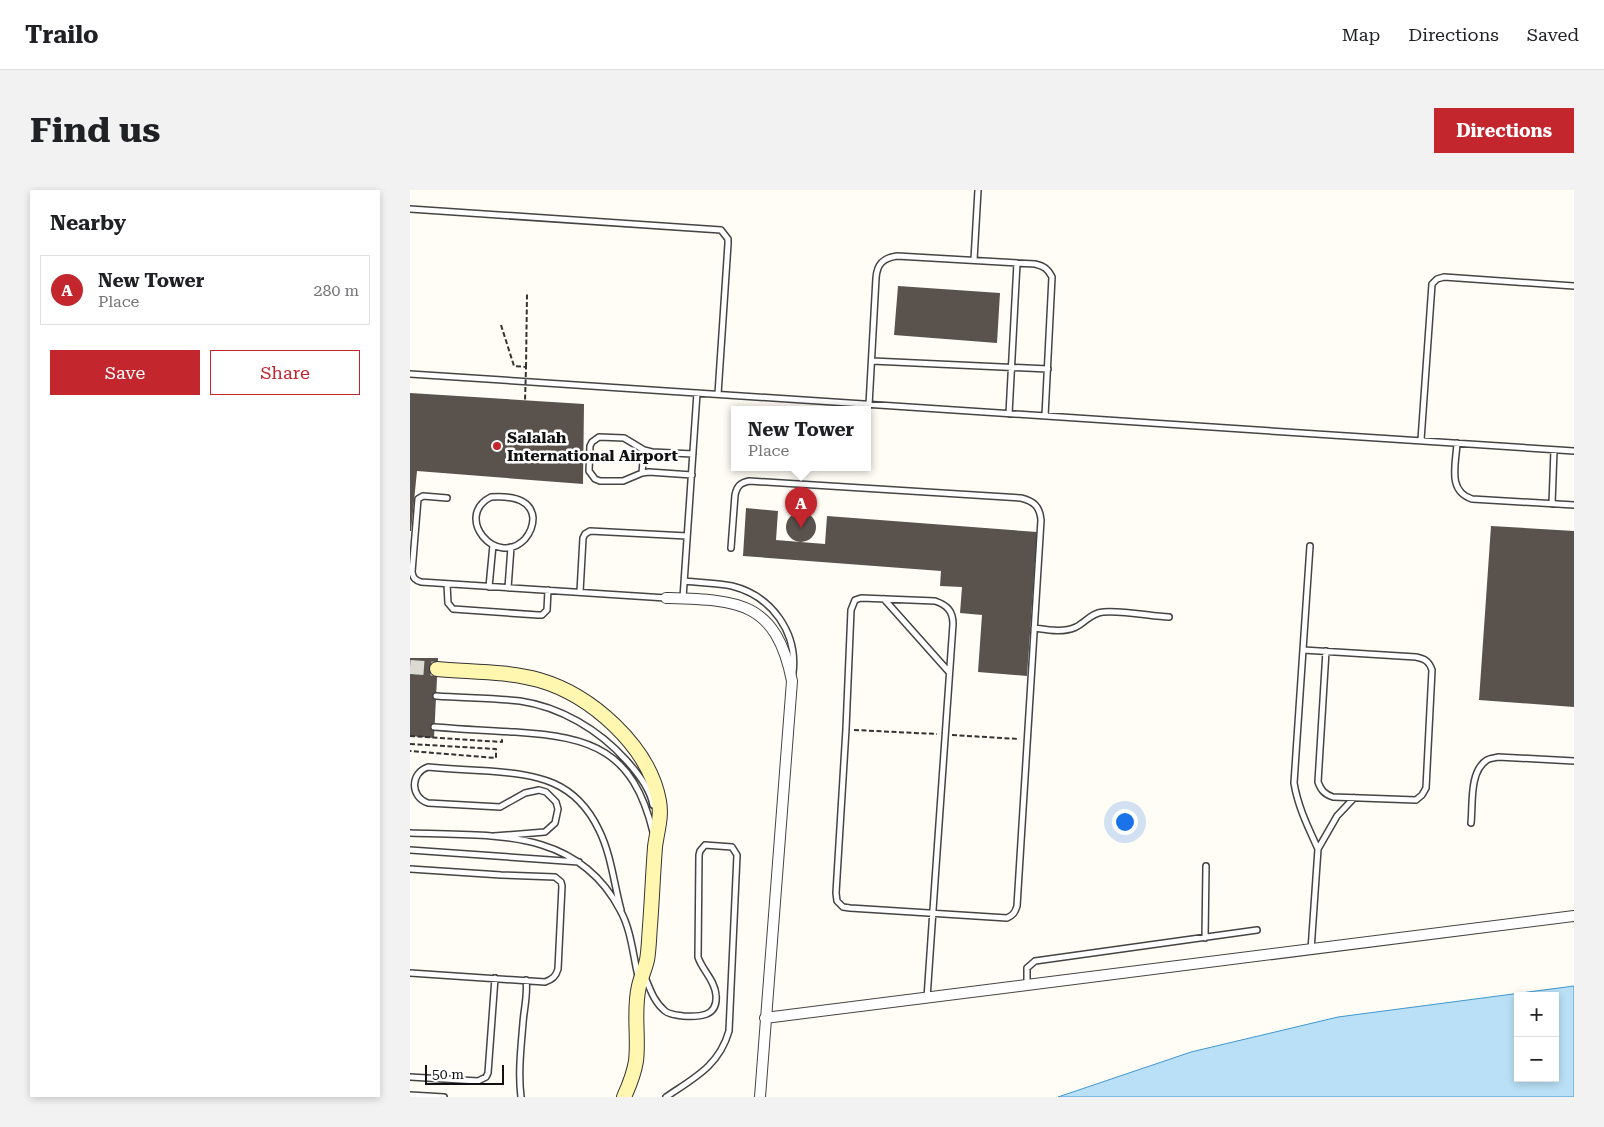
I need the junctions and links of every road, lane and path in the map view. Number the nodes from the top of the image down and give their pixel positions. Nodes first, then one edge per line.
1 (978, 190) edge
2 (410, 209) edge
3 (974, 260) junction
4 (1017, 263) junction
5 (1574, 286) edge
6 (526, 294) dead end
7 (501, 325) dead end
8 (872, 361) junction
9 (526, 367) junction
10 (1012, 368) junction
11 (1048, 369) junction
12 (410, 374) edge
13 (697, 393) junction
14 (718, 394) junction
15 (525, 401) dead end
16 (869, 404) junction
17 (1009, 414) junction
18 (1045, 416) junction
19 (1421, 440) junction
20 (1457, 443) junction
21 (644, 450) junction
22 (1554, 450) junction
23 (1574, 451) edge
24 (693, 454) junction
25 (642, 473) junction
26 (692, 476) junction
27 (447, 498) dead end
28 (1552, 504) junction
29 (1574, 505) edge
30 (688, 536) junction
31 (493, 545) junction
32 (1310, 546) dead end
33 (511, 547) junction
34 (732, 548) dead end
35 (685, 581) junction
36 (447, 584) junction
37 (489, 587) junction
38 (508, 588) junction
39 (548, 590) junction
40 (580, 592) junction
41 (666, 598) joint
42 (684, 598) junction
43 (884, 599) junction
44 (1169, 617) dead end
45 (1034, 628) junction
46 (1303, 650) junction
47 (1326, 651) junction
48 (437, 669) tunnel mouth
49 (949, 672) junction
50 (792, 681) junction
51 (436, 696) dead end
52 (434, 727) dead end
53 (846, 729) junction
54 (502, 732) junction
55 (945, 735) junction
56 (410, 736) edge
57 (1027, 739) junction
58 (410, 744) edge
59 (410, 751) edge
60 (1574, 761) edge
61 (634, 769) junction
62 (628, 774) junction
63 (1354, 798) junction
64 (1471, 823) dead end
65 (410, 832) edge
66 (494, 836) junction
67 (656, 839) junction
68 (1318, 848) junction
69 (410, 850) edge
70 (579, 862) junction
71 (1206, 866) dead end
72 (410, 869) edge
73 (621, 910) junction
74 (932, 913) junction
75 (1574, 916) edge
76 (1257, 930) dead end
77 (1205, 938) junction
78 (1311, 950) junction
79 (410, 973) edge
80 (495, 978) junction
81 (642, 979) junction
82 (526, 980) junction
83 (1026, 985) junction
84 (927, 998) junction
85 (765, 1018) junction
86 (410, 1076) edge
87 (410, 1095) edge
88 (444, 1097) edge
89 (521, 1097) edge
90 (624, 1097) edge
91 (666, 1097) edge
92 (760, 1097) edge

1 - 3 lane
2 - 14 lane
3 - 4 lane
3 - 8 lane
4 - 10 lane
4 - 11 lane
5 - 19 lane
6 - 9 path
7 - 9 path, bridge
8 - 10 lane
8 - 16 lane
9 - 15 path, bridge
10 - 11 lane
10 - 17 lane
11 - 18 lane
12 - 13 lane
13 - 14 lane
13 - 24 lane
14 - 16 lane
16 - 17 lane
17 - 18 lane
18 - 19 lane
19 - 20 lane
20 - 22 lane
20 - 28 lane
21 - 24 lane
21 - 25 lane
21 - 25 lane
22 - 23 lane
22 - 28 lane
24 - 26 lane
25 - 26 lane
26 - 30 lane
27 - 36 lane
28 - 29 lane
30 - 35 lane
30 - 40 lane
31 - 33 lane
31 - 33 lane
31 - 37 lane
32 - 46 lane
33 - 38 lane
34 - 45 lane
35 - 42 lane
35 - 50 lane
36 - 37 lane
36 - 39 lane
37 - 38 lane
38 - 39 lane
39 - 40 lane
40 - 41 lane
41 - 42 street
42 - 50 street
43 - 49 lane
43 - 49 lane
43 - 53 lane
44 - 45 lane
45 - 57 lane
46 - 47 lane
46 - 68 lane
47 - 63 lane
47 - 63 lane
48 - 67 street
49 - 55 lane
50 - 85 street
51 - 61 lane
52 - 54 lane
53 - 55 path
53 - 74 lane
54 - 56 path
54 - 62 lane
55 - 57 path
55 - 74 lane
57 - 74 lane
58 - 59 path
60 - 64 lane
61 - 62 lane
61 - 67 lane
62 - 67 lane
63 - 68 lane
65 - 66 lane
66 - 70 lane
66 - 73 lane
67 - 81 street
68 - 78 lane
69 - 70 lane
70 - 73 lane
71 - 77 lane
72 - 82 lane
73 - 81 lane
74 - 84 lane
75 - 78 street
76 - 77 lane
77 - 83 lane
78 - 83 street
79 - 80 lane
80 - 82 lane
80 - 86 lane
81 - 90 street
81 - 91 lane
82 - 89 lane
83 - 84 street
84 - 85 street
85 - 92 street
87 - 88 lane

